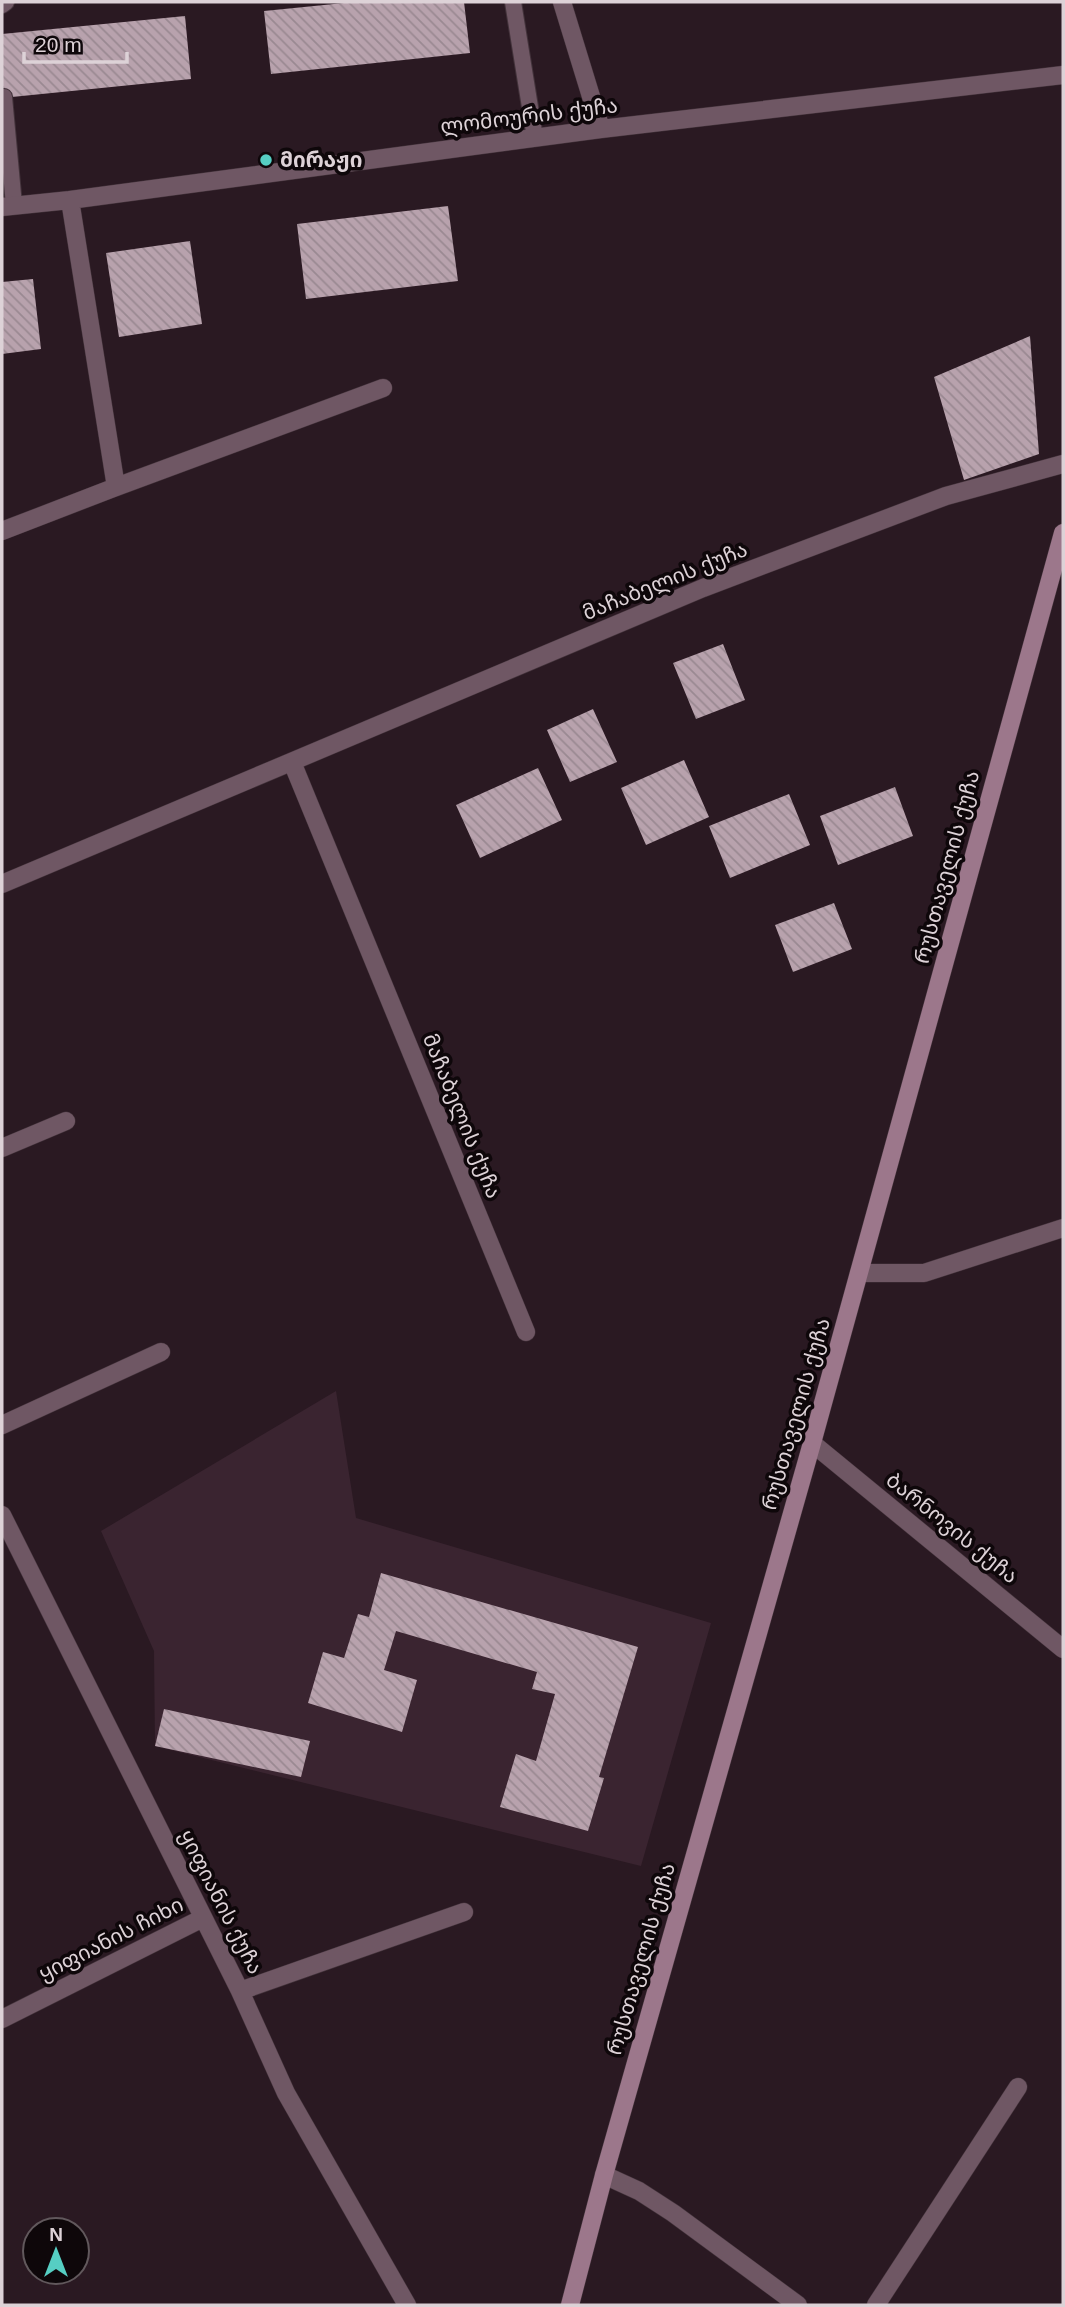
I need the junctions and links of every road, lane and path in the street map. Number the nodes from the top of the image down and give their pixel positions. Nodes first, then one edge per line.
1 (513, 2) edge
2 (562, 2) edge
3 (1063, 75) edge
4 (4, 97) dead end
5 (601, 130) junction
6 (535, 138) junction
7 (70, 200) junction
8 (8, 206) edge
9 (383, 388) dead end
10 (1063, 464) edge
11 (116, 486) junction
12 (2, 531) edge
13 (1063, 534) edge
14 (292, 762) junction
15 (2, 884) edge
16 (66, 1121) dead end
17 (2, 1148) edge
18 (1063, 1228) edge
19 (859, 1273) junction
20 (526, 1332) dead end
21 (161, 1352) dead end
22 (2, 1425) edge
23 (812, 1443) junction
24 (2, 1515) edge
25 (1063, 1649) edge
26 (464, 1912) dead end
27 (203, 1919) junction
28 (240, 1991) junction
29 (2, 2019) edge
30 (1018, 2087) dead end
31 (604, 2175) junction
32 (407, 2305) edge
33 (570, 2305) edge
34 (798, 2305) edge
35 (876, 2305) edge

1 - 6 lane
2 - 5 street
3 - 5 street, ლომოურის ქუჩა
4 - 8 lane
5 - 6 street, ლომოურის ქუჩა
6 - 7 street, ლომოურის ქუჩა
7 - 8 street, ლომოურის ქუჩა
7 - 11 street
9 - 11 street
10 - 14 street, მაჩაბელის ქუჩა
11 - 12 street
13 - 19 main road, რუსთაველის ქუჩა
14 - 15 street, მაჩაბელის ქუჩა
14 - 20 street, მაჩაბელის ქუჩა
16 - 17 street
18 - 19 street
19 - 23 main road, რუსთაველის ქუჩა
21 - 22 street
23 - 25 street, ბარნოვის ქუჩა
23 - 31 main road, რუსთაველის ქუჩა
24 - 27 street, ყიფიანის ქუჩა
26 - 28 street
27 - 28 street, ყიფიანის ქუჩა
27 - 29 street, ყიფიანის ჩიხი
28 - 32 street, ყიფიანის ქუჩა
30 - 35 street
31 - 33 main road, რუსთაველის ქუჩა
31 - 34 street

